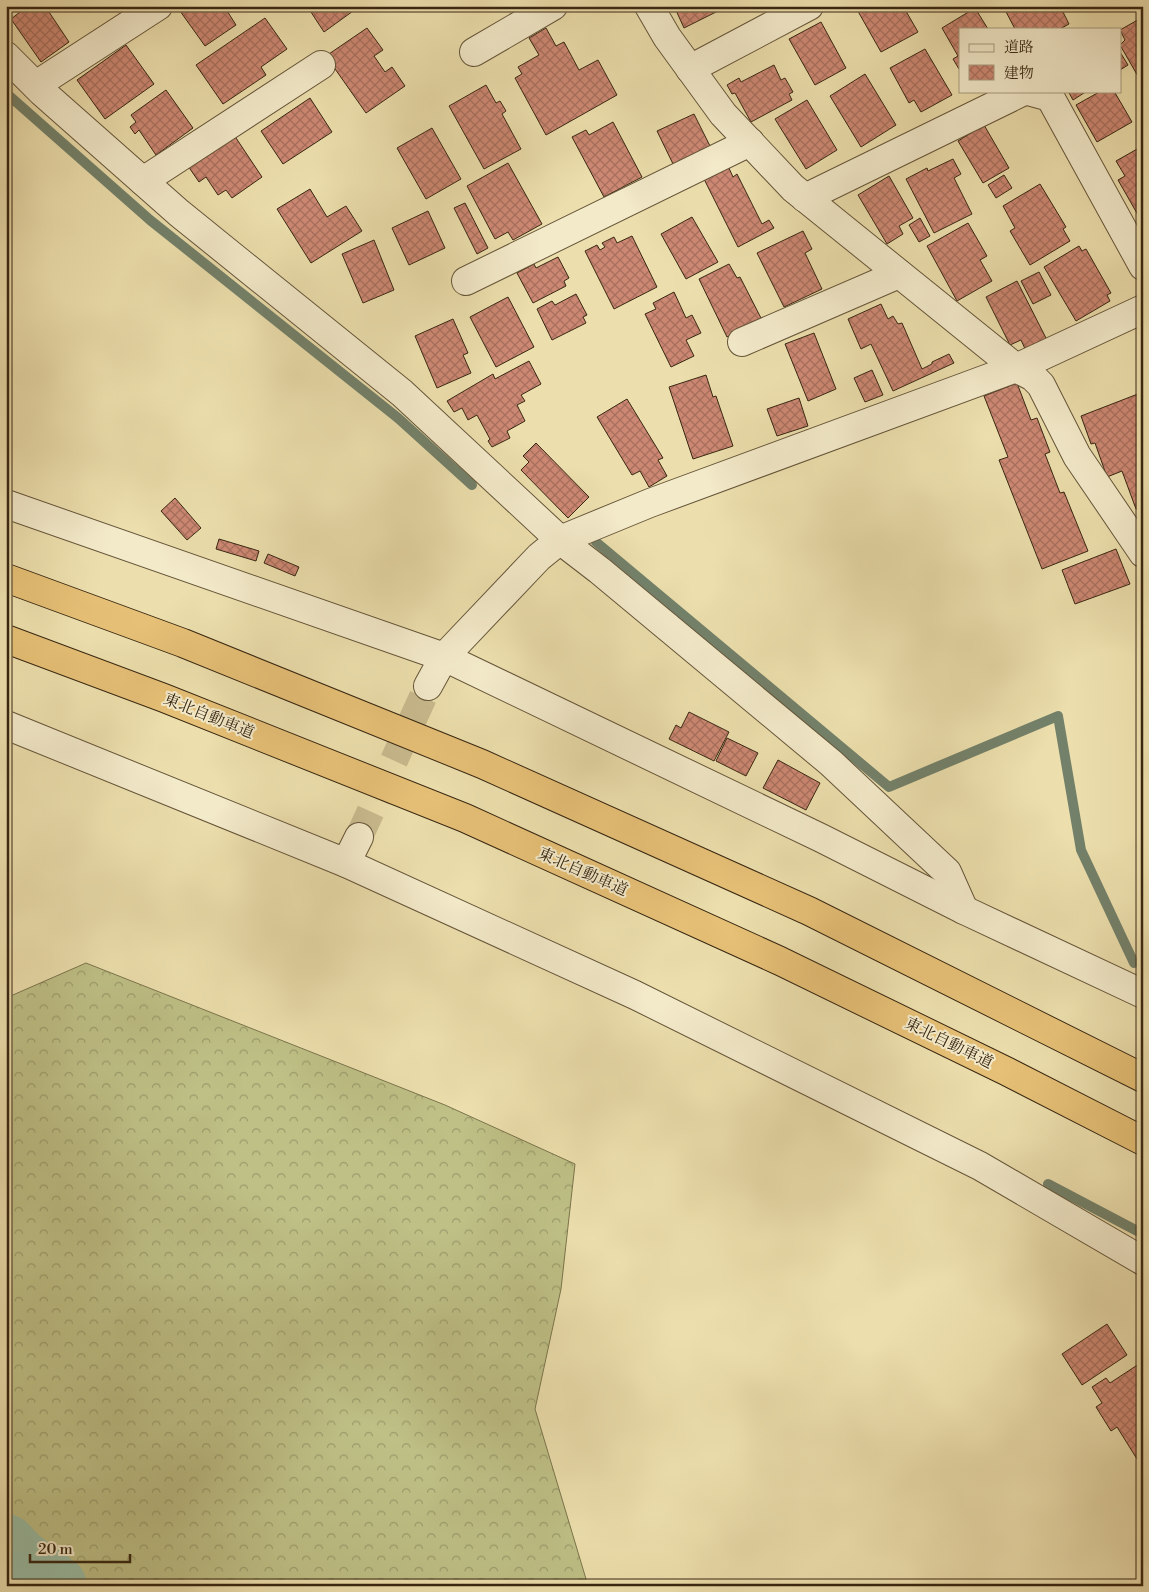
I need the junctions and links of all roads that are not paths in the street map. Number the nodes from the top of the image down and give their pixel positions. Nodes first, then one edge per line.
1 (158, 6) edge
2 (553, 6) edge
3 (649, 6) edge
4 (810, 6) edge
5 (474, 52) dead end
6 (6, 56) edge
7 (321, 65) dead end
8 (690, 69) junction
9 (36, 85) junction
10 (1024, 92) edge
11 (1030, 92) edge
12 (750, 142) junction
13 (143, 181) junction
14 (805, 198) junction
15 (1143, 266) edge
16 (899, 274) junction
17 (466, 280) dead end
18 (1143, 309) edge
19 (742, 342) dead end
20 (1016, 368) junction
21 (6, 504) edge
22 (560, 540) junction
23 (1143, 553) edge
24 (6, 578) edge
25 (6, 639) edge
26 (444, 657) junction
27 (428, 686) tunnel mouth
28 (6, 725) edge
29 (359, 837) tunnel mouth
30 (346, 862) junction
31 (964, 910) junction
32 (1143, 994) edge
33 (1143, 1078) edge
34 (1143, 1141) edge
35 (1143, 1261) edge

1 - 9 street
2 - 5 street
3 - 8 street
4 - 8 street
6 - 9 street
7 - 13 street
8 - 12 street
9 - 13 street
10 - 14 street
11 - 15 street
12 - 14 street
12 - 17 street
13 - 22 street
14 - 16 street
16 - 19 street
16 - 20 street
18 - 20 street
20 - 22 street
20 - 23 street
21 - 26 street
22 - 26 street
22 - 31 street
24 - 33 highway
25 - 34 highway, 東北自動車道
26 - 27 street
26 - 31 street
28 - 30 street
29 - 30 street
30 - 35 street
31 - 32 street

